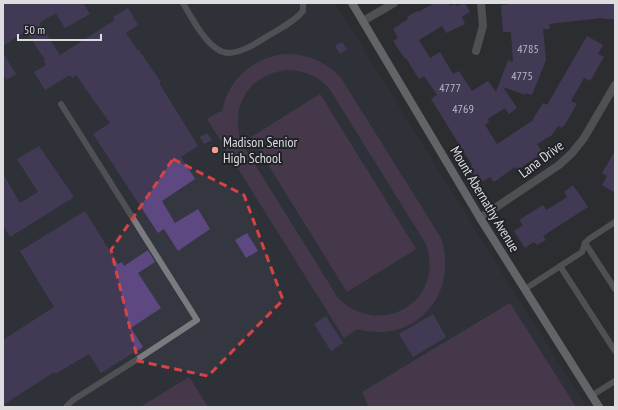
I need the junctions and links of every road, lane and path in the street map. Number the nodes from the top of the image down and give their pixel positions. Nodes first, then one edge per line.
1 (183, 3) edge
2 (303, 3) edge
3 (352, 3) edge
4 (394, 3) edge
5 (481, 3) edge
6 (363, 21) junction
7 (476, 51) dead end
8 (615, 85) edge
9 (61, 104) dead end
10 (480, 218) junction
11 (615, 222) edge
12 (585, 243) junction
13 (560, 266) junction
14 (525, 289) junction
15 (615, 289) edge
16 (615, 351) edge
17 (615, 381) edge
18 (591, 396) junction
19 (66, 407) edge
20 (599, 407) edge

1 - 2 lane
3 - 6 street, Mount Abernathy Avenue
4 - 6 street
5 - 7 street
6 - 10 street, Mount Abernathy Avenue
8 - 10 street, Lana Drive
9 - 19 lane
10 - 14 street, Mount Abernathy Avenue
11 - 12 lane
12 - 13 lane
12 - 15 lane
13 - 14 lane
13 - 16 lane
14 - 18 street, Mount Abernathy Avenue
17 - 18 lane
18 - 20 street, Mount Abernathy Avenue

